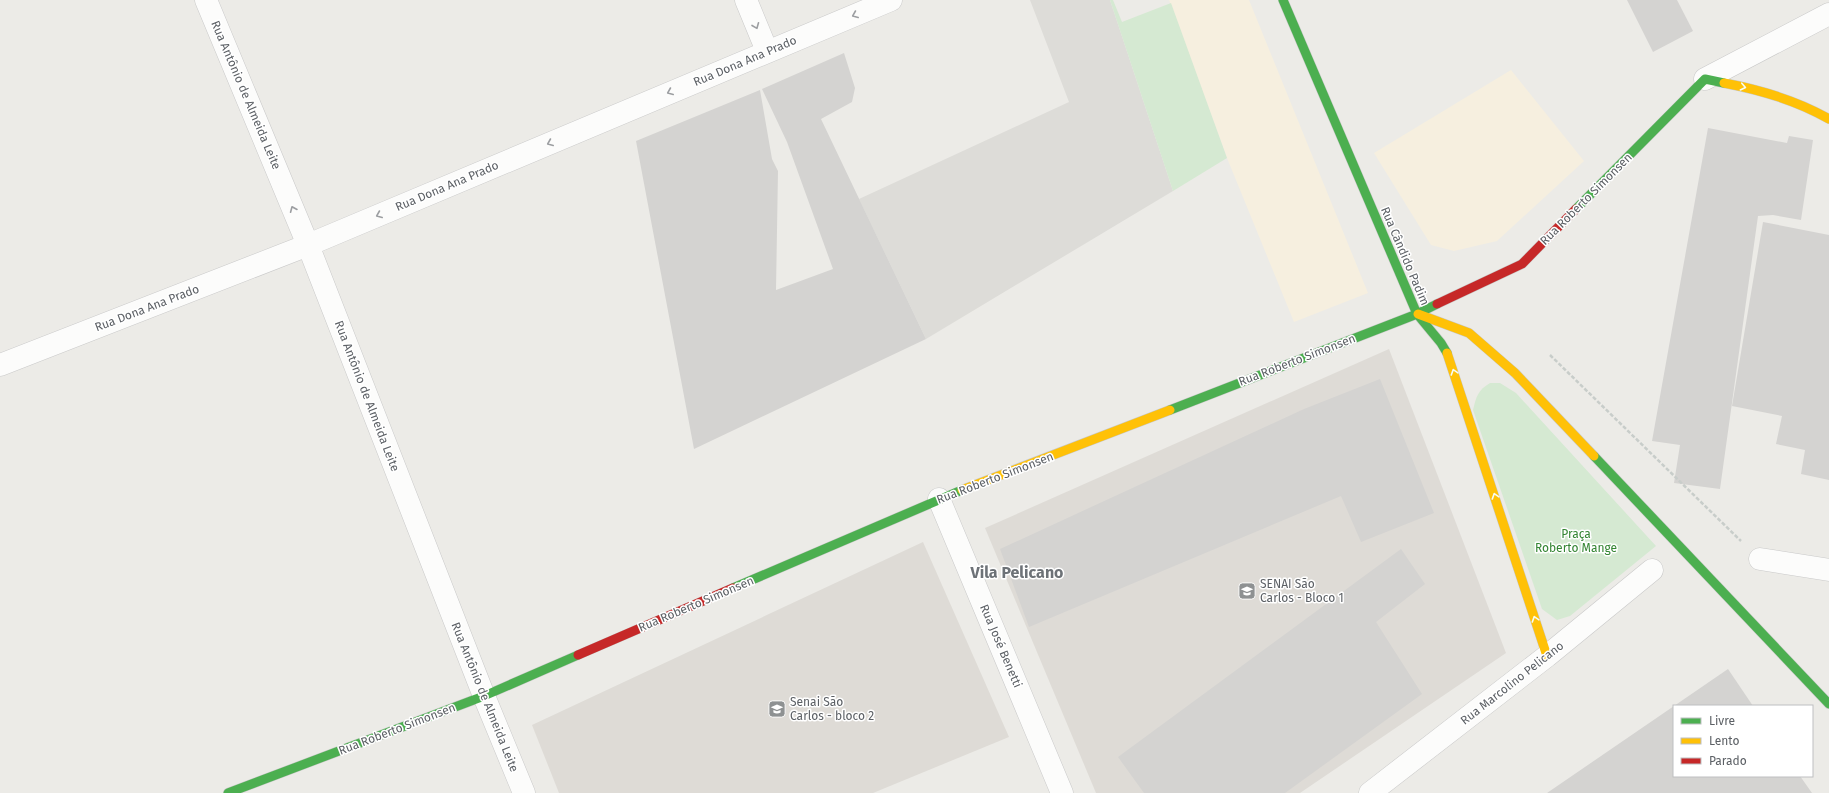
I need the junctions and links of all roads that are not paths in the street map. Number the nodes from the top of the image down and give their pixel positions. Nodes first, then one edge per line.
1 (206, 0) edge
2 (746, 0) edge
3 (891, 0) edge
4 (1283, 0) edge
5 (1829, 14) edge
6 (767, 52) junction
7 (1705, 79) junction
8 (1829, 119) edge
9 (308, 245) junction
10 (1417, 314) junction
11 (0, 365) edge
12 (939, 499) junction
13 (1760, 559) road end
14 (1652, 570) dead end
15 (1829, 570) edge
16 (1547, 656) junction
17 (484, 696) junction
18 (1829, 704) edge
19 (228, 793) edge
20 (524, 793) edge
21 (1062, 793) edge
22 (1370, 793) edge

9 -> 1 street, Rua Antônio de Almeida Leite
2 -> 6 street
3 -> 6 street, Rua Dona Ana Prado
4 - 10 street, Rua Cândido Padim
5 - 7 street, Rua Roberto Simonsen
6 -> 9 street, Rua Dona Ana Prado
7 -> 8 street
7 - 10 street, Rua Roberto Simonsen
9 - 11 street, Rua Dona Ana Prado
9 - 17 street, Rua Antônio de Almeida Leite
10 - 12 street, Rua Roberto Simonsen
16 -> 10 street, Rua Cândido Padim
10 - 18 street
12 - 17 street, Rua Roberto Simonsen
12 - 21 street, Rua José Benetti
13 - 15 street
14 - 16 street, Rua Marcolino Pelicano
16 - 22 street, Rua Marcolino Pelicano
17 - 19 street, Rua Roberto Simonsen
17 - 20 street, Rua Antônio de Almeida Leite

